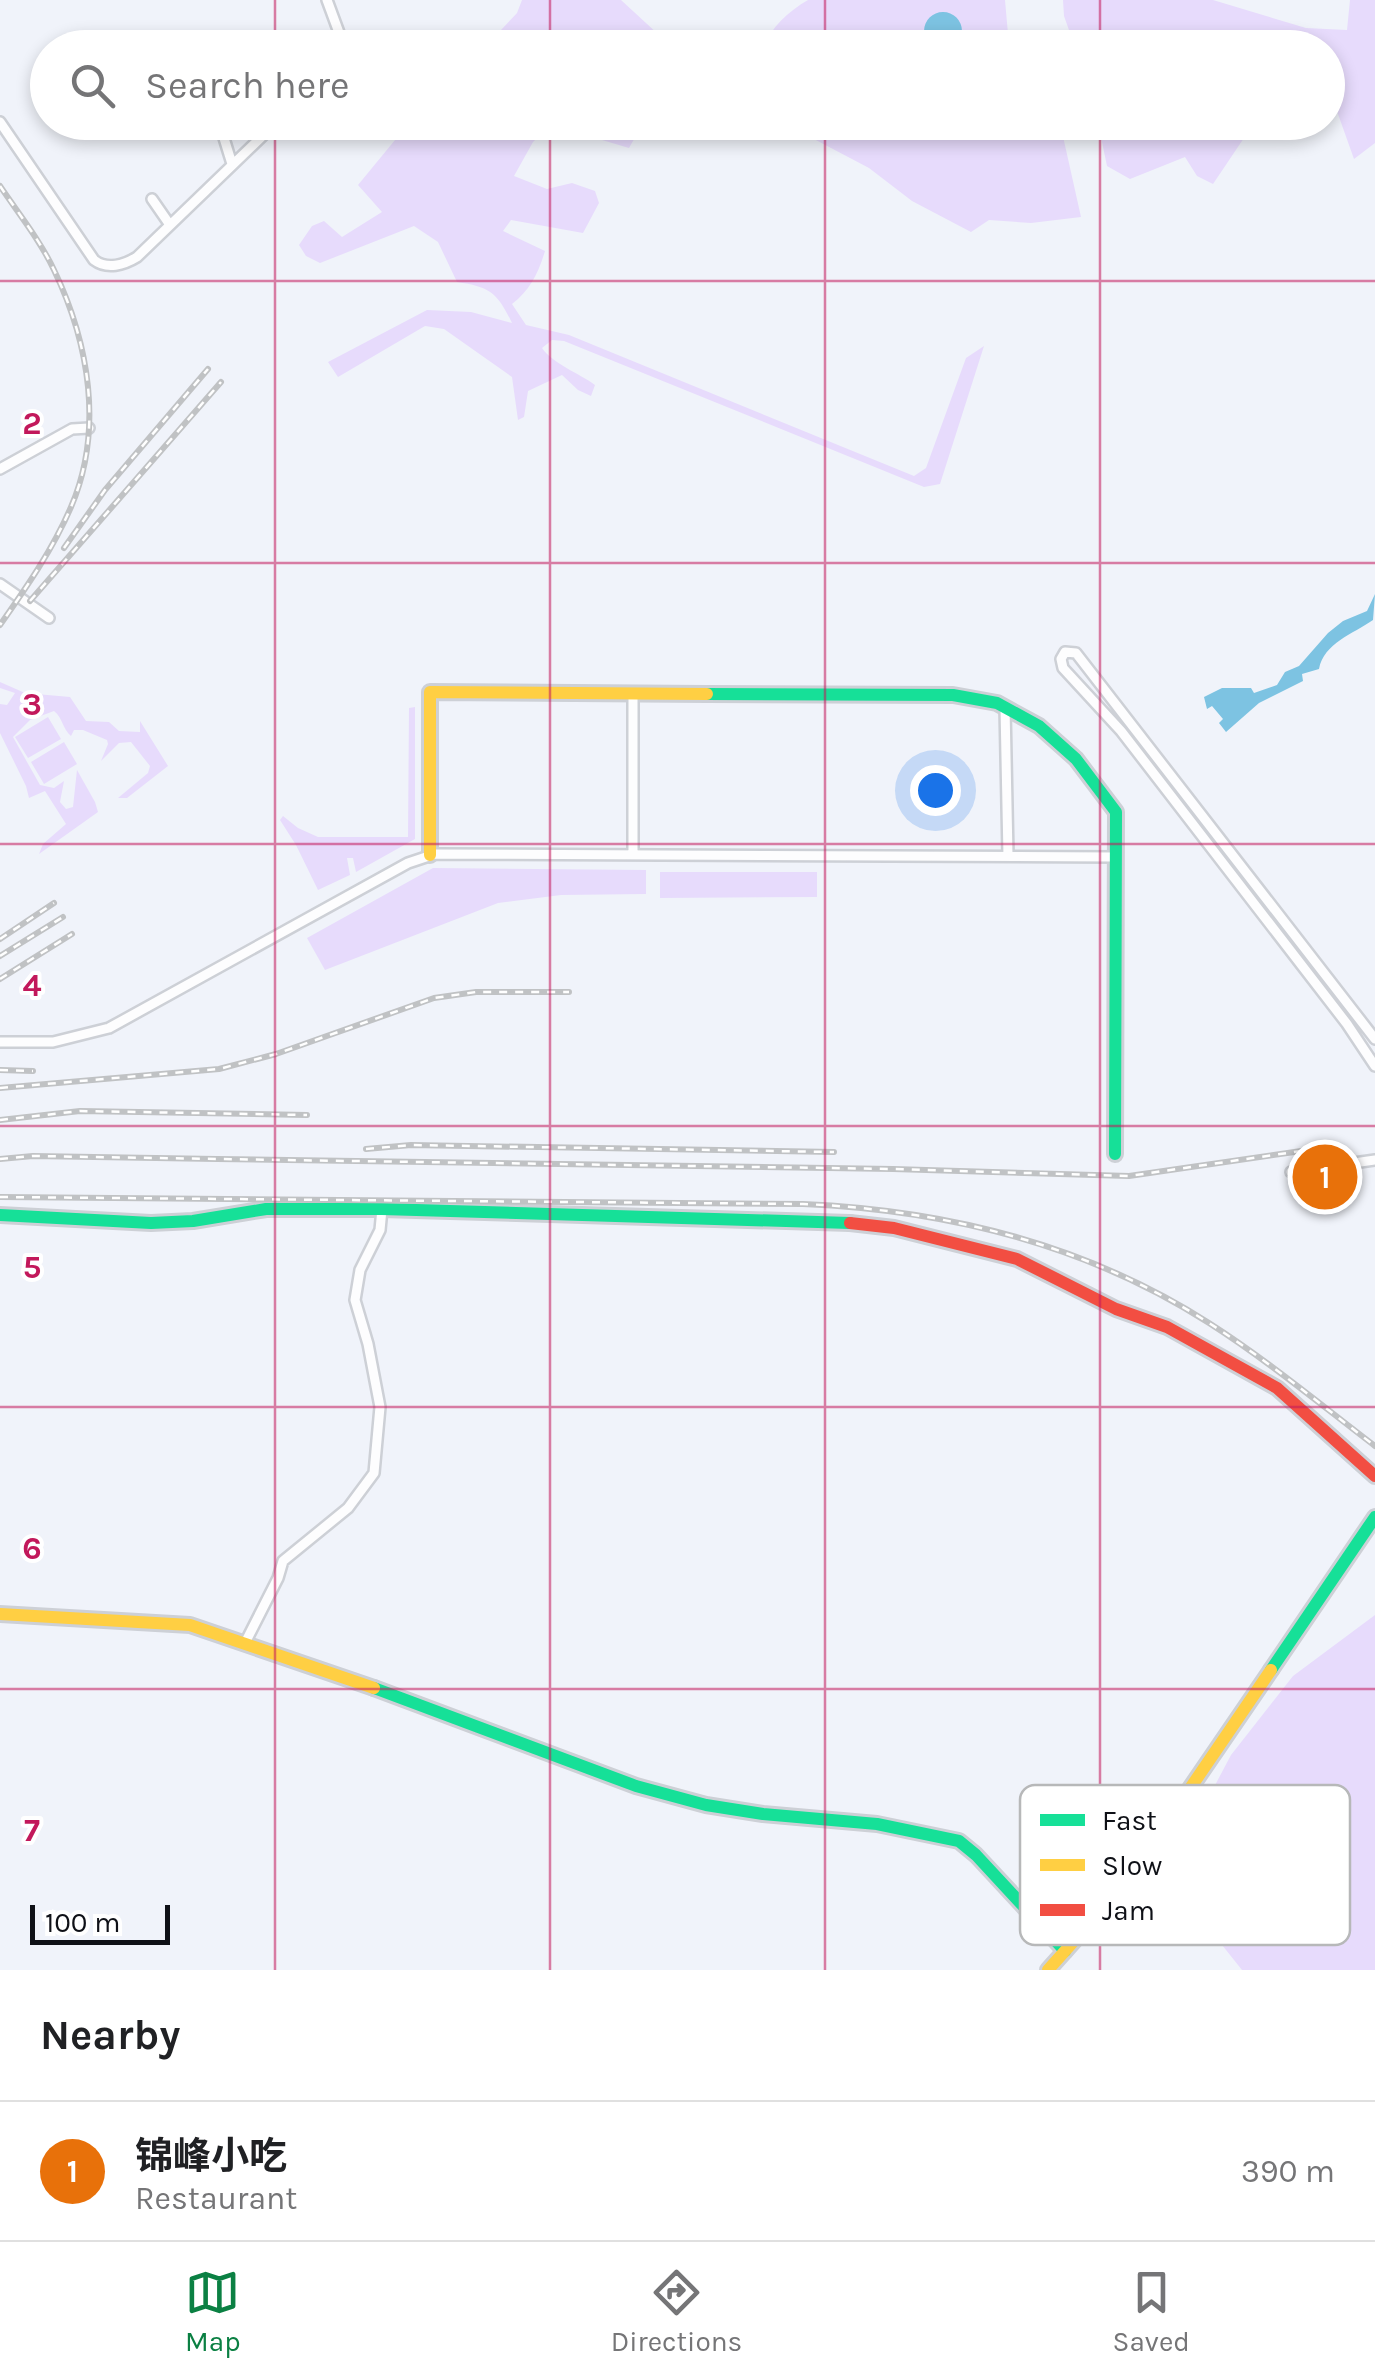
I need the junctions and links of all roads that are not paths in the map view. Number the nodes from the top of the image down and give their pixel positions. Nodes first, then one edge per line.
1 (327, 0) edge
2 (338, 30) edge
3 (0, 122) edge
4 (224, 140) edge
5 (258, 140) edge
6 (232, 164) junction
7 (152, 199) dead end
8 (170, 225) junction
9 (89, 428) dead end
10 (0, 469) edge
11 (0, 584) edge
12 (49, 618) dead end
13 (634, 694) junction
14 (1006, 707) junction
15 (634, 854) junction
16 (430, 856) junction
17 (1008, 856) junction
18 (1116, 857) junction
19 (1375, 1039) edge
20 (0, 1042) edge
21 (1375, 1066) edge
22 (1114, 1154) dead end
23 (1375, 1160) edge
24 (1291, 1172) dead end
25 (382, 1209) junction
26 (0, 1215) edge
27 (1375, 1476) edge
28 (1375, 1518) edge
29 (0, 1614) edge
30 (245, 1643) junction
31 (1192, 1785) edge
32 (1020, 1902) edge
33 (1059, 1945) edge
34 (1070, 1945) edge
35 (1065, 1951) junction
36 (1048, 1970) edge

1 - 2 street
3 - 8 street
4 - 6 street
5 - 6 street
6 - 8 street
7 - 8 street
9 - 10 street
11 - 12 street
13 - 14 street
13 - 15 street
13 - 16 street
14 - 17 street
14 - 18 street
15 - 16 street
15 - 17 street
16 - 20 street
17 - 18 street
18 - 22 street
19 - 21 street
23 - 24 street
25 - 26 street
25 - 27 street
25 - 30 street
28 - 31 street
29 - 30 street
30 - 32 street
33 - 35 street
34 - 35 street
35 - 36 street

